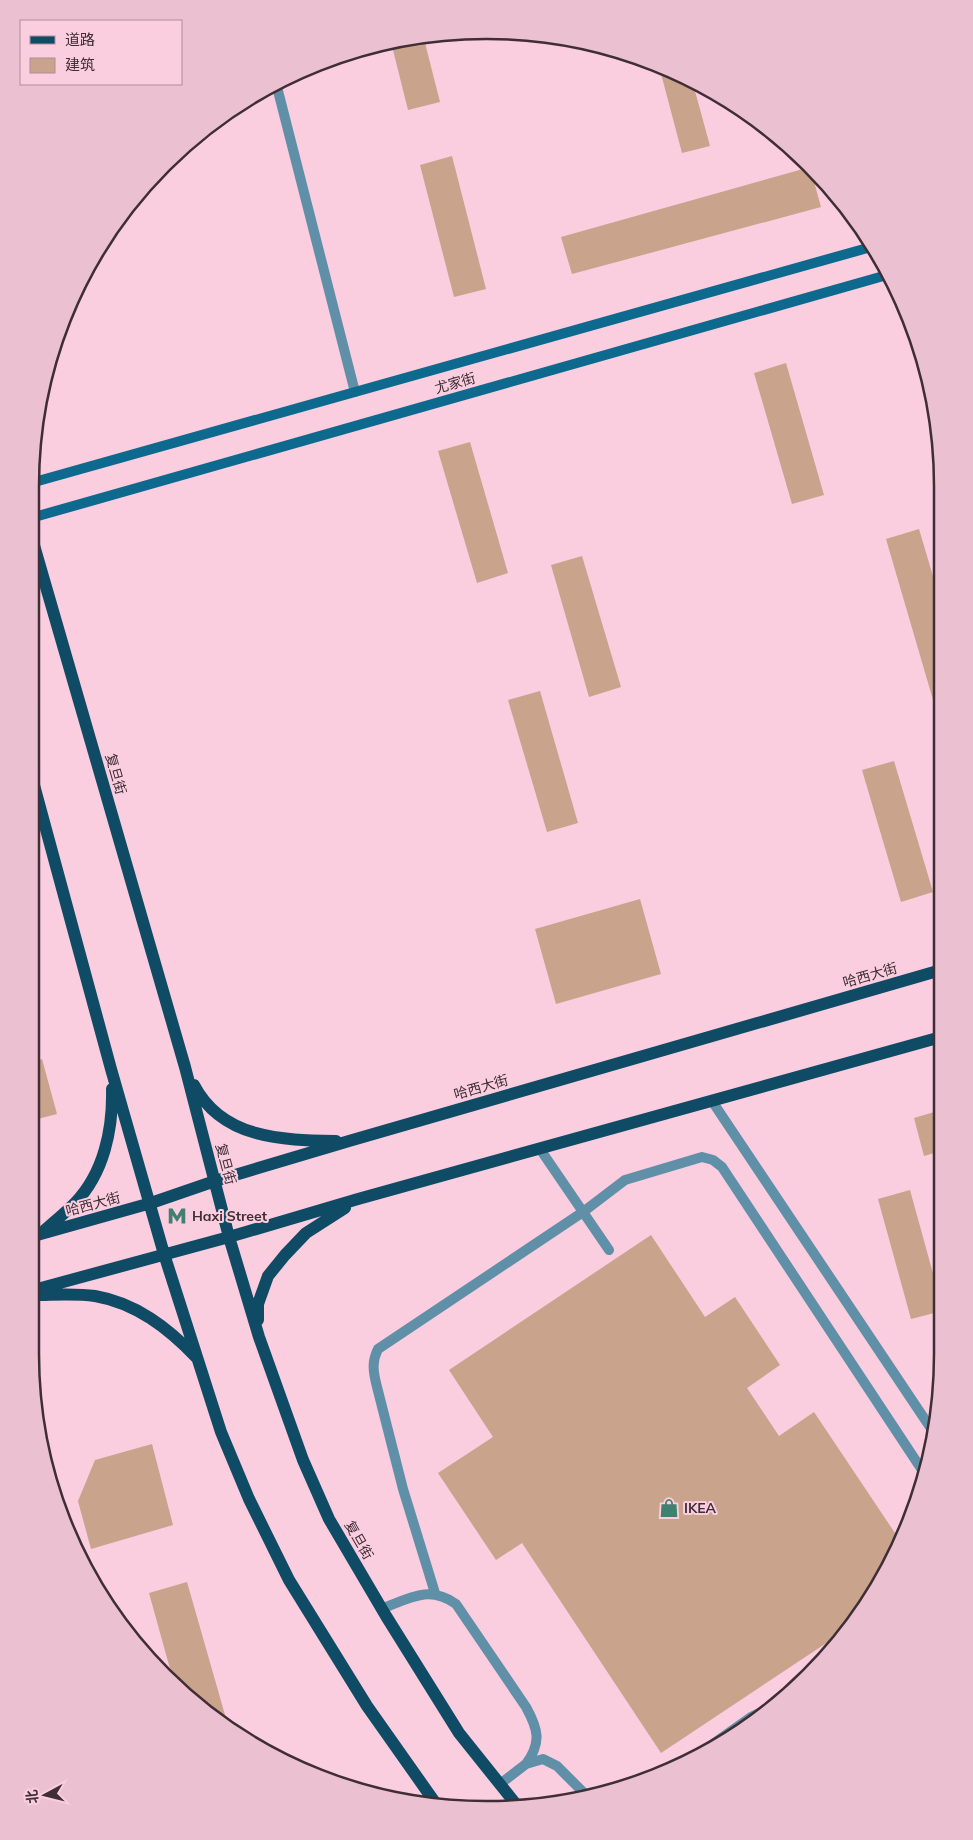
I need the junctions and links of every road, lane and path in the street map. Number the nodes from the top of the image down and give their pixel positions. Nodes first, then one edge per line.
1 (278, 91) edge
2 (865, 249) edge
3 (882, 277) edge
4 (355, 392) junction
5 (39, 481) edge
6 (39, 516) edge
7 (39, 563) edge
8 (39, 804) edge
9 (934, 972) edge
10 (934, 1039) edge
11 (185, 1067) junction
12 (111, 1069) junction
13 (712, 1101) junction
14 (349, 1141) junction
15 (540, 1149) junction
16 (215, 1181) junction
17 (358, 1199) junction
18 (151, 1203) junction
19 (583, 1212) junction
20 (39, 1233) edge
21 (39, 1234) edge
22 (229, 1238) junction
23 (609, 1250) dead end
24 (164, 1254) junction
25 (39, 1289) edge
26 (39, 1295) edge
27 (259, 1338) junction
28 (198, 1359) junction
29 (928, 1424) edge
30 (920, 1466) edge
31 (434, 1594) junction
32 (382, 1608) junction
33 (526, 1764) junction
34 (500, 1784) junction
35 (582, 1791) edge
36 (431, 1797) edge
37 (513, 1800) edge

1 - 4 street
2 - 4 main road, 尤家街
3 - 6 main road, 尤家街
4 - 5 main road, 尤家街
7 - 11 main road, 复旦街
8 - 12 main road
9 - 14 main road, 哈西大街
10 - 13 main road
11 - 14 main road
11 - 16 main road, 复旦街
12 - 18 main road
12 - 20 main road
13 - 15 main road
13 - 29 street
14 - 16 main road, 哈西大街
15 - 17 main road
15 - 19 street
16 - 18 main road, 哈西大街
16 - 22 main road, 复旦街
17 - 22 main road
17 - 27 main road
18 - 21 main road, 哈西大街
18 - 24 main road
19 - 23 street
19 - 30 street
19 - 31 street
22 - 24 main road
22 - 27 main road, 复旦街
24 - 25 main road
24 - 28 main road
26 - 28 main road
27 - 32 main road, 复旦街
28 - 36 main road
31 - 32 street
31 - 33 street
32 - 34 main road, 复旦街
33 - 34 street
33 - 35 street
34 - 37 main road, 复旦街

